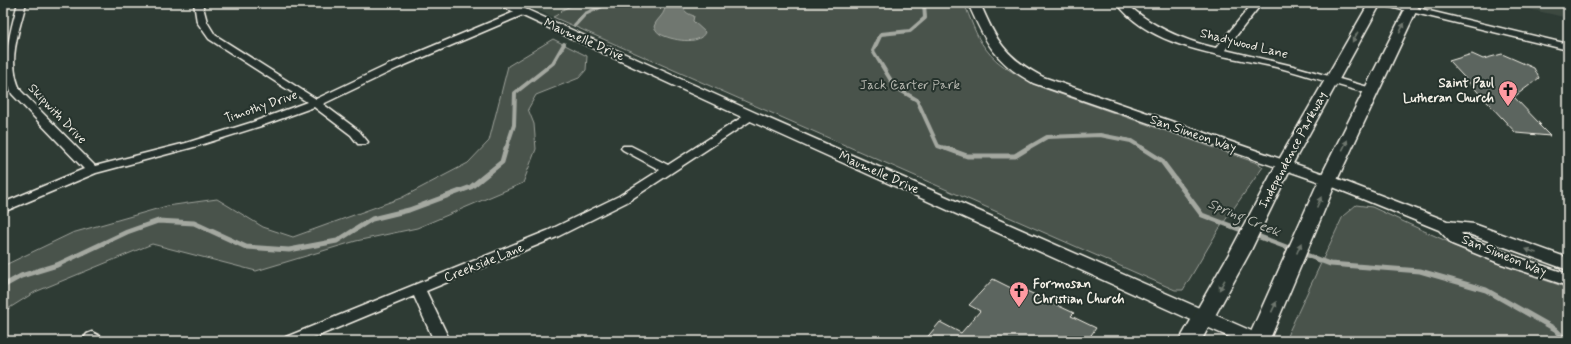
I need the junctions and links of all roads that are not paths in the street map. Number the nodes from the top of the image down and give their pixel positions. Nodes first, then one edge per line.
1 (22, 3) edge
2 (198, 3) edge
3 (503, 3) edge
4 (974, 3) edge
5 (1120, 3) edge
6 (1258, 3) edge
7 (1375, 3) edge
8 (1385, 3) edge
9 (1413, 6) edge
10 (522, 12) junction
11 (1568, 47) edge
12 (1218, 52) junction
13 (1332, 80) junction
14 (1371, 91) junction
15 (315, 103) junction
16 (751, 116) junction
17 (362, 142) dead end
18 (627, 148) dead end
19 (1284, 165) junction
20 (92, 170) junction
21 (670, 170) junction
22 (1328, 180) junction
23 (3, 208) edge
24 (1445, 226) junction
25 (1568, 264) edge
26 (1568, 280) edge
27 (418, 290) junction
28 (1204, 318) junction
29 (291, 341) edge
30 (442, 341) edge
31 (1190, 341) edge
32 (1257, 341) edge

1 - 20 street, Skipwith Drive
2 - 15 street
3 - 10 street, Maumelle Drive
4 - 19 street, San Simeon Way
5 - 12 street, Shadywood Lane
6 - 12 street
7 -> 13 main road, Independence Parkway
8 - 9 street
9 - 11 street
14 -> 9 main road
10 - 15 street, Timothy Drive
10 - 16 street, Maumelle Drive
12 - 13 street, Shadywood Lane
13 - 14 street, Shadywood Lane
13 - 19 main road, Independence Parkway
22 -> 14 main road
15 - 17 street
15 - 20 street, Timothy Drive
16 - 21 street, Creekside Lane
16 - 28 street, Maumelle Drive
18 - 21 street
19 - 22 street, San Simeon Way
19 -> 28 main road, Independence Parkway
20 - 23 street, Timothy Drive
21 - 27 street, Creekside Lane
22 - 24 street, San Simeon Way
32 -> 22 main road
25 -> 24 street, San Simeon Way
24 - 26 street, San Simeon Way
27 - 29 street, Creekside Lane
27 - 30 street
28 - 31 main road, Independence Parkway
28 - 32 street, Maumelle Drive

